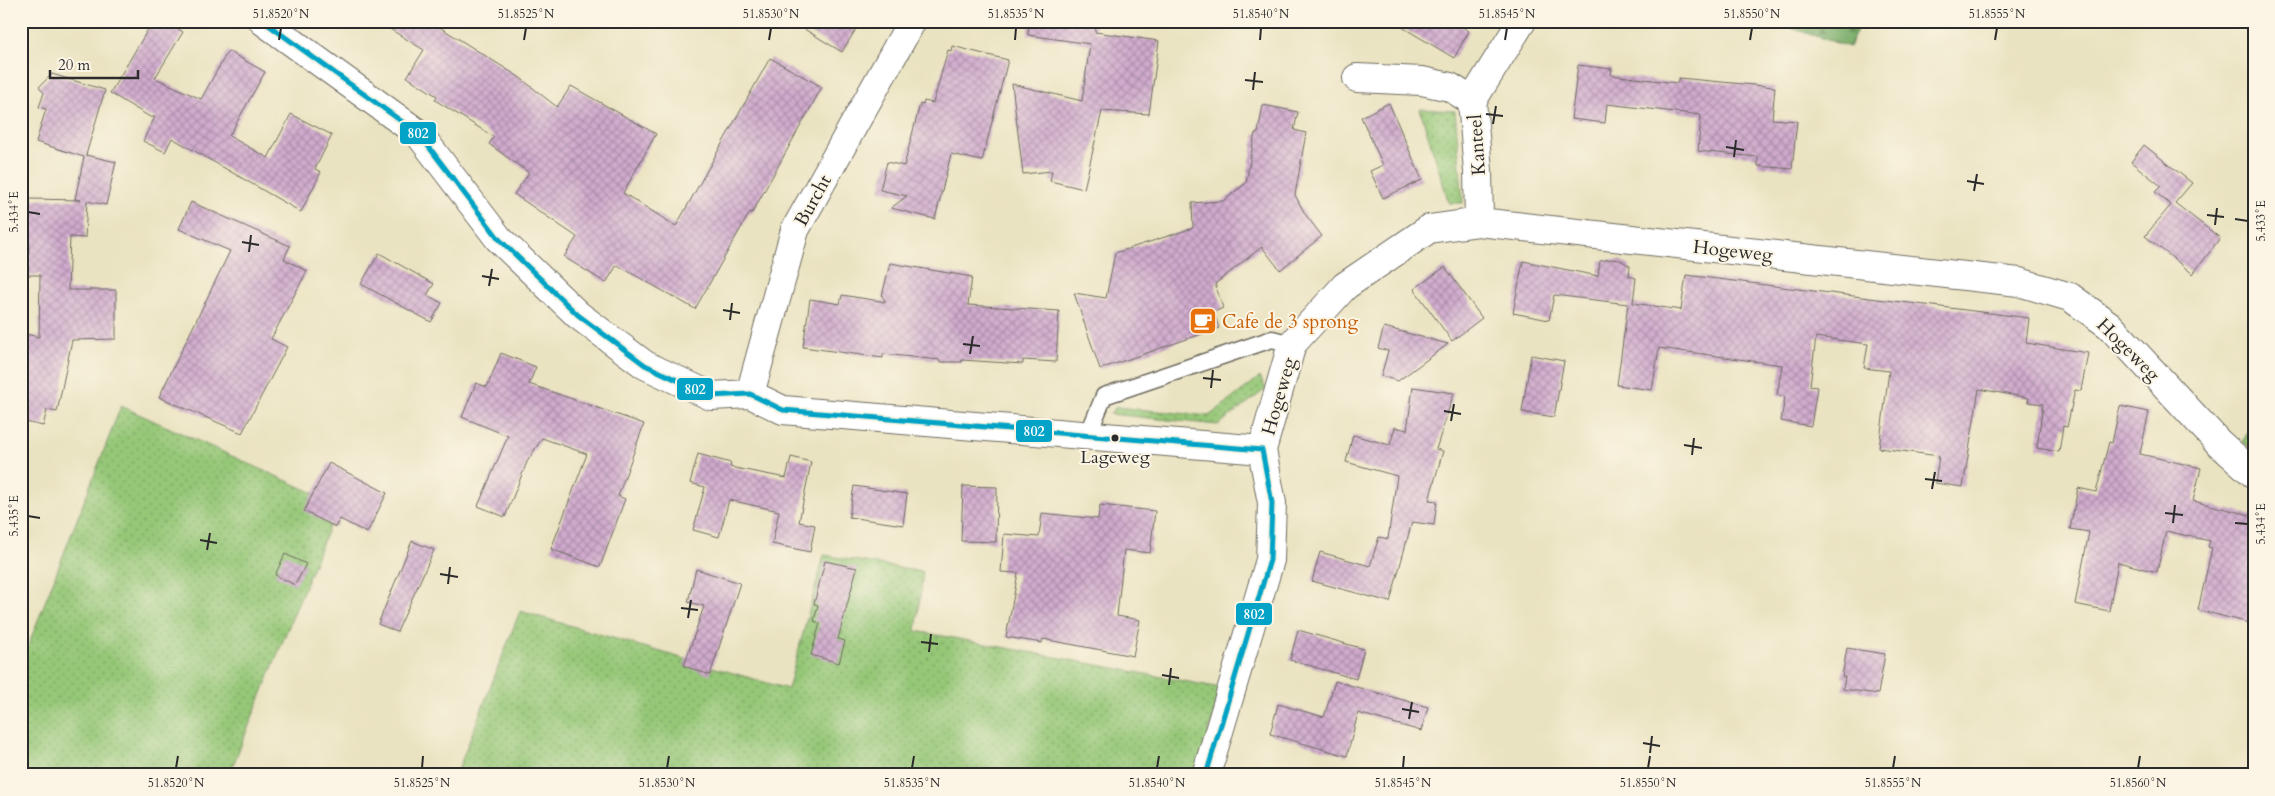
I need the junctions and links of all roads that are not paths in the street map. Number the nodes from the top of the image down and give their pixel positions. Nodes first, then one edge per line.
1 (263, 21) edge
2 (912, 21) edge
3 (1522, 21) edge
4 (1357, 78) dead end
5 (1472, 101) junction
6 (1479, 222) junction
7 (1292, 344) junction
8 (750, 394) junction
9 (1088, 435) junction
10 (1262, 450) junction
11 (2254, 474) edge
12 (1206, 775) edge

1 - 8 street
2 - 8 street, Burcht
3 - 5 street, Kanteel
4 - 5 street
5 - 6 street, Kanteel
6 - 7 street, Hogeweg
6 - 11 street, Hogeweg
7 - 9 lane
7 - 10 street, Hogeweg
8 - 9 street
9 - 10 street
10 - 12 street

